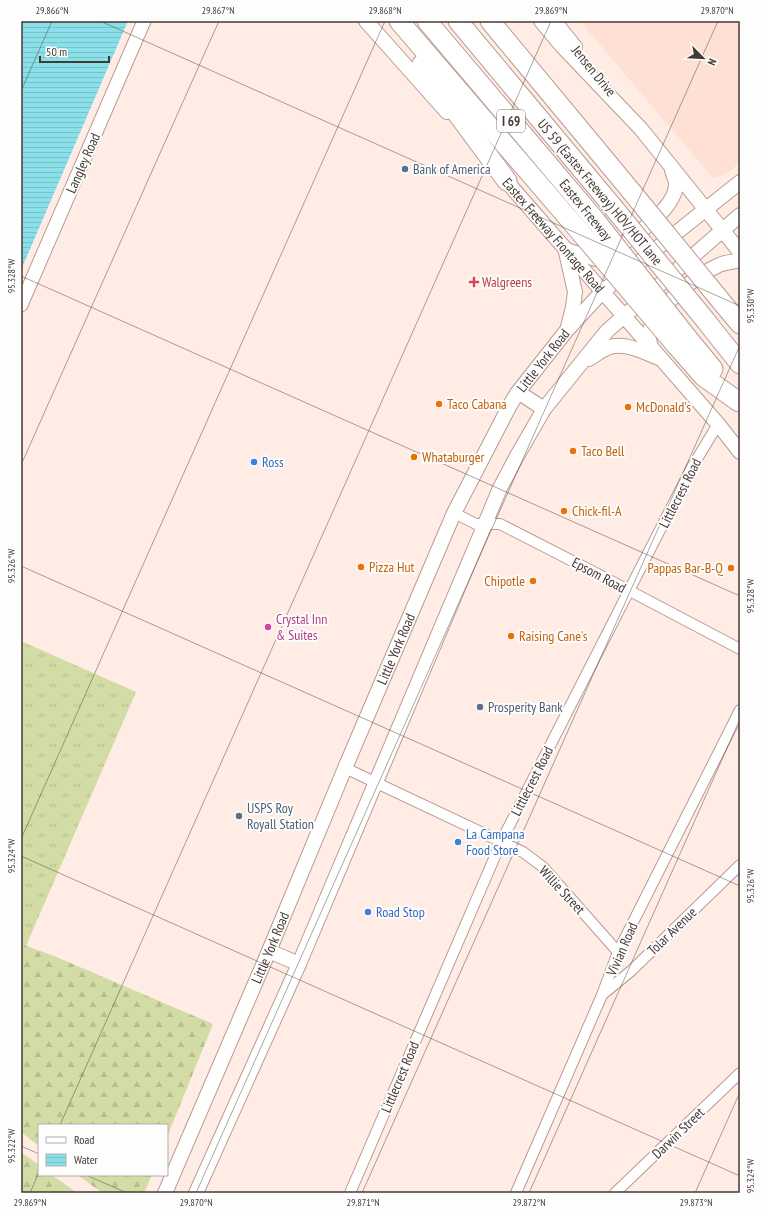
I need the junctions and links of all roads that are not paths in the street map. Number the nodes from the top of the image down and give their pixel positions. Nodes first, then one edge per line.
1 (144, 21) edge
2 (366, 21) edge
3 (394, 21) edge
4 (399, 21) edge
5 (427, 21) edge
6 (458, 21) edge
7 (490, 21) edge
8 (541, 21) edge
9 (554, 21) edge
10 (634, 120) junction
11 (672, 168) junction
12 (507, 181) junction
13 (740, 182) edge
14 (705, 209) junction
15 (740, 215) edge
16 (722, 231) junction
17 (565, 250) junction
18 (740, 252) edge
19 (740, 260) edge
20 (602, 292) junction
21 (21, 305) edge
22 (623, 316) junction
23 (740, 324) edge
24 (567, 330) junction
25 (681, 340) junction
26 (655, 352) junction
27 (740, 364) edge
28 (577, 367) junction
29 (518, 392) junction
30 (740, 402) edge
31 (544, 409) junction
32 (718, 424) junction
33 (740, 452) edge
34 (454, 513) junction
35 (485, 524) junction
36 (630, 591) junction
37 (740, 649) edge
38 (740, 710) edge
39 (345, 768) junction
40 (376, 783) junction
41 (502, 840) junction
42 (740, 865) edge
43 (269, 951) junction
44 (618, 952) junction
45 (299, 964) junction
46 (602, 995) junction
47 (740, 1073) edge
48 (165, 1193) edge
49 (196, 1193) edge
50 (350, 1193) edge
51 (516, 1193) edge
52 (615, 1193) edge

1 - 21 street, Langley Road
2 - 12 main road, Eastex Freeway Frontage Road
3 - 12 highway
4 - 25 highway, bridge
5 - 25 highway, Eastex Freeway / I 69, bridge
6 - 27 highway, US 59 (Eastex Freeway) HOV/HOT lane / I 69, bridge
7 - 23 highway, bridge
8 - 10 main road
9 - 10 main road, Jensen Drive
10 - 11 main road
11 - 14 main road
11 - 17 main road
12 - 17 main road, Eastex Freeway Frontage Road
13 - 14 main road, Little York Road
14 - 16 main road
14 - 20 main road, Little York Road
15 - 16 main road
16 - 18 main road
16 - 22 main road
17 - 20 main road, Eastex Freeway Frontage Road
17 - 24 main road
19 - 26 main road
20 - 22 main road, Eastex Freeway Frontage Road
20 - 24 main road, Little York Road
22 - 26 main road, Eastex Freeway Frontage Road
22 - 28 main road
24 - 29 main road, Little York Road
25 - 30 highway, Eastex Freeway / I 69
26 - 28 main road
26 - 32 main road, Eastex Freeway Frontage Road
28 - 31 main road
29 - 31 main road
29 - 34 main road, Little York Road
31 - 35 main road
32 - 33 main road, Eastex Freeway Frontage Road
32 - 36 street, Littlecrest Road
34 - 35 street, Epsom Road
34 - 39 main road, Little York Road
35 - 36 street, Epsom Road
35 - 40 main road
36 - 37 street, Epsom Road
36 - 41 street, Littlecrest Road
38 - 44 street, Vivian Road
39 - 40 street, Willie Street
39 - 43 main road, Little York Road
40 - 41 street, Willie Street
40 - 45 main road
41 - 44 street, Willie Street
41 - 50 street, Littlecrest Road
42 - 46 street, Tolar Avenue
43 - 45 main road
43 - 48 main road, Little York Road
44 - 46 street, Vivian Road
45 - 49 main road
46 - 51 street, Vivian Road
47 - 52 street, Darwin Street

